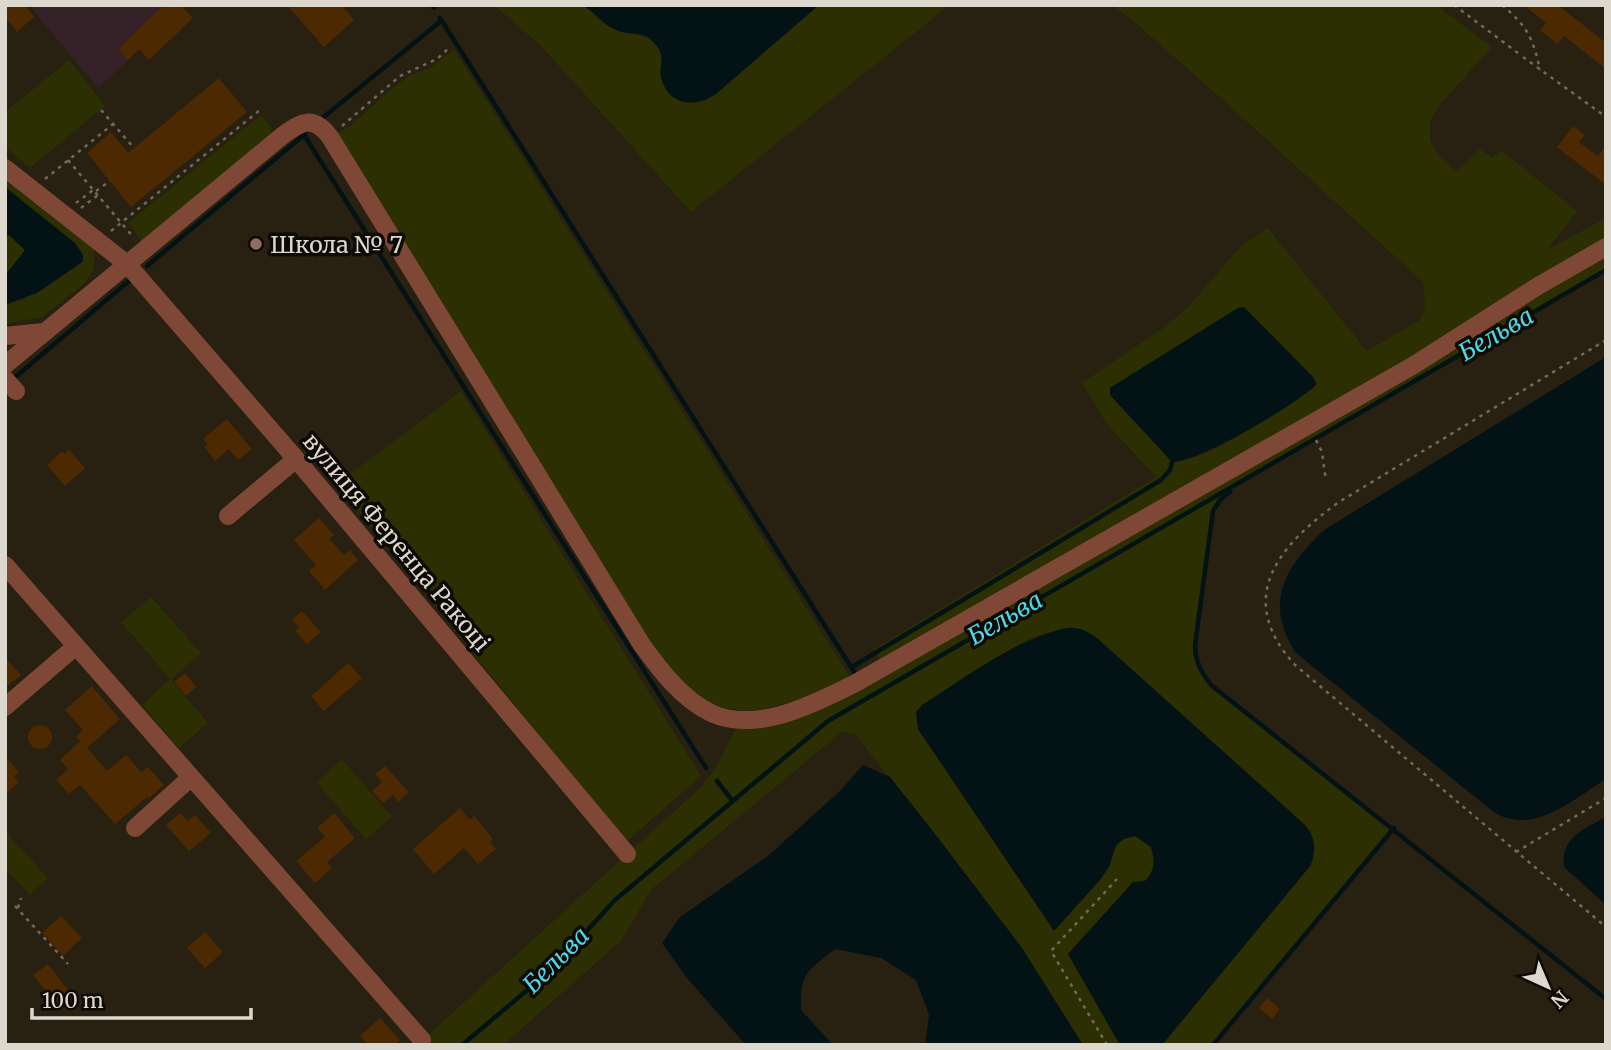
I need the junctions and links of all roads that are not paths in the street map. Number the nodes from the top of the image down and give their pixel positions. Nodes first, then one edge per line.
1 (5, 168) edge
2 (1606, 247) edge
3 (127, 264) junction
4 (44, 332) junction
5 (5, 336) edge
6 (5, 365) edge
7 (296, 459) junction
8 (228, 516) dead end
9 (5, 565) edge
10 (76, 646) junction
11 (5, 707) edge
12 (190, 778) junction
13 (135, 828) dead end
14 (627, 854) dead end
15 (422, 1040) dead end

1 - 3 street, вулиця Ференца Ракоці
2 - 3 street
3 - 4 street
3 - 7 street, вулиця Ференца Ракоці
4 - 5 street
4 - 6 street
7 - 8 street
7 - 14 street, вулиця Ференца Ракоці
9 - 10 street
10 - 11 street
10 - 12 street
12 - 13 street
12 - 15 street

